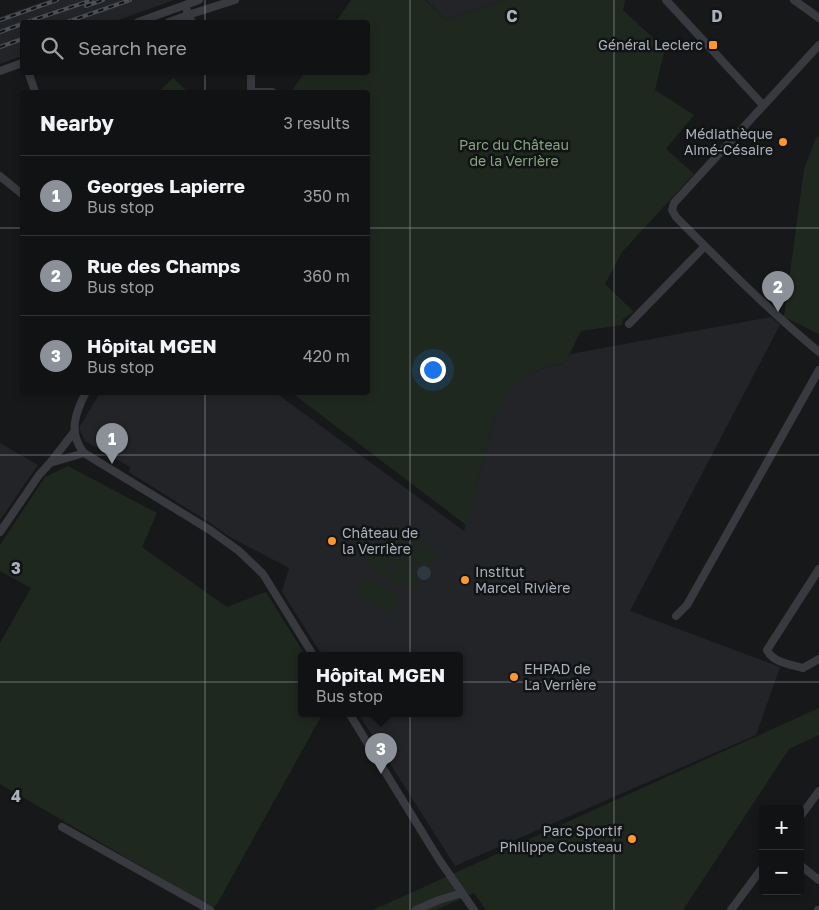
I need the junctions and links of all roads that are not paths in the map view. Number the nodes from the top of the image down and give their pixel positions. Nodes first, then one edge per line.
1 (200, 0) edge
2 (235, 0) edge
3 (666, 0) edge
4 (794, 0) edge
5 (186, 6) junction
6 (819, 18) edge
7 (190, 19) edge
8 (144, 20) edge
9 (819, 45) edge
10 (20, 64) edge
11 (0, 71) edge
12 (31, 75) edge
13 (251, 75) edge
14 (34, 90) edge
15 (251, 90) edge
16 (763, 105) junction
17 (0, 176) edge
18 (20, 192) edge
19 (705, 246) junction
20 (629, 324) dead end
21 (819, 352) edge
22 (819, 370) edge
23 (85, 395) edge
24 (74, 432) junction
25 (84, 453) junction
26 (50, 463) junction
27 (0, 532) edge
28 (819, 570) edge
29 (676, 616) dead end
30 (311, 652) edge
31 (819, 659) edge
32 (352, 717) edge
33 (819, 791) edge
34 (804, 812) edge
35 (62, 828) dead end
36 (804, 868) edge
37 (759, 872) edge
38 (819, 880) edge
39 (462, 893) junction
40 (210, 910) edge
41 (416, 910) edge
42 (474, 910) edge
43 (731, 910) edge

1 - 5 street
2 - 7 street
3 - 16 street
4 - 6 street
5 - 7 street
5 - 8 street
9 - 16 street
10 - 11 street
12 - 14 street
13 - 15 street
16 - 19 street
17 - 18 street
19 - 20 street
19 - 21 street
22 - 29 street
23 - 24 street
24 - 25 street
24 - 26 street
25 - 26 street
25 - 30 street
26 - 27 street
28 - 31 street
32 - 39 street
33 - 34 street
35 - 40 street
36 - 38 street
37 - 43 street
39 - 41 street
39 - 42 street

